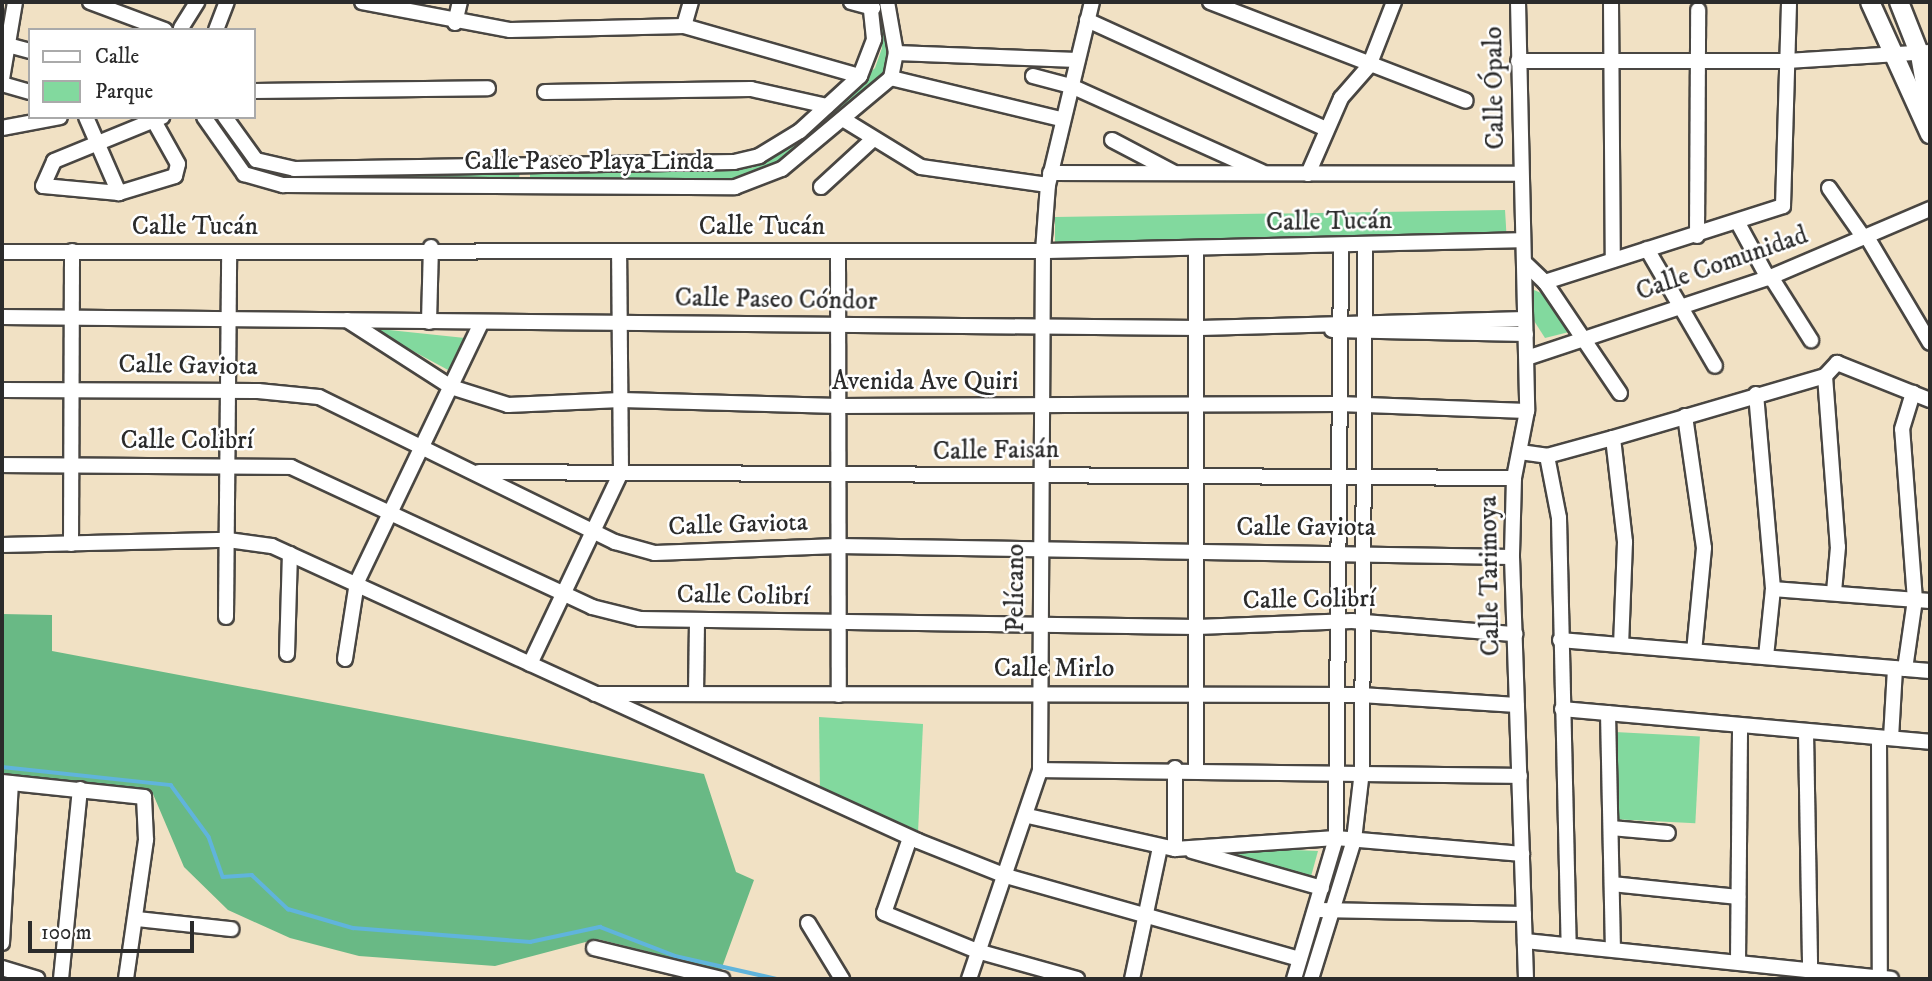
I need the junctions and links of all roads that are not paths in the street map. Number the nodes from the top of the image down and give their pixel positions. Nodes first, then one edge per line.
1 (15, 2) edge
2 (90, 2) edge
3 (197, 2) edge
4 (227, 2) edge
5 (362, 2) edge
6 (460, 2) edge
7 (691, 2) edge
8 (851, 2) edge
9 (887, 2) edge
10 (1092, 2) edge
11 (1210, 2) edge
12 (1394, 2) edge
13 (1518, 2) edge
14 (1611, 2) edge
15 (1788, 2) edge
16 (1870, 2) edge
17 (1899, 2) edge
18 (871, 5) edge
19 (1698, 10) dead end
20 (1087, 20) junction
21 (455, 23) junction
22 (684, 26) junction
23 (159, 28) edge
24 (180, 28) edge
25 (217, 28) edge
26 (4, 44) junction
27 (28, 50) edge
28 (896, 53) junction
29 (1925, 54) edge
30 (1894, 57) junction
31 (1077, 60) junction
32 (1518, 61) junction
33 (1787, 61) junction
34 (1698, 62) junction
35 (1609, 64) junction
36 (1369, 66) junction
37 (3, 74) edge
38 (860, 76) junction
39 (1033, 76) dead end
40 (891, 78) junction
41 (1071, 86) junction
42 (488, 88) dead end
43 (28, 91) edge
44 (256, 91) edge
45 (545, 92) dead end
46 (1466, 101) dead end
47 (827, 106) junction
48 (1930, 112) edge
49 (49, 119) edge
50 (87, 119) edge
51 (158, 119) edge
52 (205, 119) edge
53 (226, 119) edge
54 (1061, 119) junction
55 (846, 121) junction
56 (2, 128) edge
57 (1326, 129) junction
58 (800, 131) junction
59 (1930, 134) edge
60 (1112, 140) dead end
61 (871, 141) junction
62 (98, 143) junction
63 (814, 146) junction
64 (525, 163) junction
65 (1177, 174) junction
66 (1266, 174) junction
67 (1308, 174) junction
68 (1521, 174) junction
69 (1049, 179) junction
70 (525, 186) junction
71 (821, 187) dead end
72 (1829, 188) dead end
73 (119, 193) junction
74 (1930, 209) edge
75 (1738, 223) junction
76 (1698, 236) junction
77 (1865, 237) junction
78 (1523, 240) junction
79 (431, 247) junction
80 (1365, 247) junction
81 (1196, 248) junction
82 (1341, 248) junction
83 (1647, 249) junction
84 (72, 251) junction
85 (619, 251) junction
86 (1043, 251) junction
87 (2, 252) edge
88 (229, 252) junction
89 (838, 252) junction
90 (1614, 260) junction
91 (1524, 262) junction
92 (1770, 277) junction
93 (1545, 282) junction
94 (1677, 307) junction
95 (228, 316) junction
96 (2, 317) edge
97 (72, 317) junction
98 (347, 320) junction
99 (429, 322) junction
100 (481, 323) junction
101 (621, 323) junction
102 (1040, 325) junction
103 (837, 326) junction
104 (1364, 327) junction
105 (1525, 327) junction
106 (1200, 328) junction
107 (1340, 328) junction
108 (1583, 338) junction
109 (1811, 340) dead end
110 (1930, 343) edge
111 (1527, 358) junction
112 (1715, 366) dead end
113 (1825, 376) junction
114 (452, 387) junction
115 (72, 388) junction
116 (2, 390) edge
117 (228, 392) junction
118 (1620, 393) dead end
119 (1913, 393) junction
120 (1756, 394) junction
121 (621, 400) junction
122 (1930, 400) edge
123 (1339, 404) junction
124 (1362, 405) junction
125 (839, 406) junction
126 (1042, 407) junction
127 (1200, 407) junction
128 (1527, 411) junction
129 (1685, 416) junction
130 (1614, 438) junction
131 (421, 444) junction
132 (1520, 452) junction
133 (1548, 456) junction
134 (2, 465) edge
135 (72, 466) junction
136 (229, 467) junction
137 (478, 472) junction
138 (621, 472) junction
139 (1040, 474) junction
140 (1338, 476) junction
141 (1361, 476) junction
142 (1198, 477) junction
143 (837, 478) junction
144 (1514, 478) junction
145 (390, 512) junction
146 (597, 530) junction
147 (228, 540) junction
148 (71, 544) junction
149 (2, 545) edge
150 (838, 546) junction
151 (1360, 551) junction
152 (1199, 552) junction
153 (1336, 552) junction
154 (1041, 553) junction
155 (290, 554) junction
156 (1512, 557) junction
157 (357, 582) junction
158 (1773, 589) junction
159 (1834, 592) junction
160 (566, 594) junction
161 (1923, 600) edge
162 (226, 617) dead end
163 (697, 620) junction
164 (1336, 621) junction
165 (1359, 621) junction
166 (838, 622) junction
167 (1040, 622) junction
168 (1197, 627) junction
169 (1515, 634) junction
170 (1560, 640) junction
171 (1621, 645) junction
172 (1694, 651) junction
173 (287, 654) dead end
174 (1766, 657) junction
175 (345, 659) dead end
176 (530, 664) junction
177 (1900, 668) junction
178 (1930, 671) edge
179 (1196, 693) junction
180 (590, 694) junction
181 (696, 694) junction
182 (1041, 694) junction
183 (839, 695) junction
184 (1339, 695) junction
185 (1361, 695) junction
186 (1517, 705) junction
187 (1562, 709) junction
188 (1608, 713) junction
189 (1740, 726) junction
190 (1806, 732) junction
191 (1885, 738) junction
192 (1930, 742) edge
193 (1175, 768) junction
194 (1196, 768) junction
195 (1340, 769) junction
196 (1040, 770) junction
197 (1362, 771) junction
198 (1520, 776) junction
199 (6, 783) edge
200 (80, 789) junction
201 (1028, 816) junction
202 (1611, 828) junction
203 (1668, 834) dead end
204 (910, 838) junction
205 (1336, 838) junction
206 (1354, 840) junction
207 (1175, 849) junction
208 (1522, 854) junction
209 (1006, 876) junction
210 (1612, 884) junction
211 (1322, 888) junction
212 (1738, 897) junction
213 (1320, 910) junction
214 (1524, 914) junction
215 (1146, 917) junction
216 (137, 919) junction
217 (808, 923) dead end
218 (231, 929) dead end
219 (1525, 941) junction
220 (2, 943) edge
221 (1569, 943) junction
222 (1613, 947) junction
223 (594, 948) dead end
224 (977, 951) junction
225 (1299, 959) junction
226 (1738, 961) junction
227 (2, 968) edge
228 (1810, 969) junction
229 (37, 979) edge
230 (61, 979) edge
231 (126, 979) edge
232 (722, 979) edge
233 (842, 979) edge
234 (969, 979) edge
235 (1077, 979) edge
236 (1132, 979) edge
237 (1294, 979) edge
238 (1311, 979) edge
239 (1527, 979) edge
240 (1887, 979) edge

1 - 26 street
2 - 23 street
3 - 24 street
4 - 25 street
5 - 21 street
6 - 21 street
7 - 22 street
8 - 18 street
9 - 28 street
10 - 20 street, Pelícano
11 - 36 street
12 - 36 street
13 - 32 street, Calle Ópalo
14 - 35 street
15 - 33 street
16 - 30 main road
17 - 29 main road
18 - 38 street, Calle Paseo Playa Linda
19 - 34 street
20 - 31 street, Pelícano
20 - 57 street
21 - 22 street
22 - 38 street
26 - 27 street
26 - 37 street
28 - 31 street
28 - 40 street
29 - 30 street
29 - 48 main road
30 - 33 street
30 - 59 main road
31 - 41 street, Pelícano
32 - 35 street
32 - 68 street, Calle Ópalo
33 - 34 street
33 - 75 street
34 - 35 street
34 - 76 street
35 - 90 street
36 - 46 street
36 - 57 street
37 - 43 street
38 - 47 street, Calle Paseo Playa Linda
39 - 41 street
40 - 54 street
40 - 55 street, Calle Paseo Playa Linda
41 - 54 street, Pelícano
41 - 66 street
42 - 44 street
45 - 47 street
47 - 58 street, Calle Paseo Playa Linda
49 - 56 street
50 - 62 street
51 - 62 street
51 - 73 street
52 - 70 street, Calle Paseo Playa Linda
53 - 64 street, Calle Paseo Playa Linda
54 - 69 street, Pelícano
55 - 61 street
55 - 63 street, Calle Paseo Playa Linda
57 - 67 street
58 - 63 street
58 - 64 street, Calle Paseo Playa Linda
60 - 65 street
61 - 69 street
61 - 71 street
62 - 73 street
62 - 73 street
63 - 70 street, Calle Paseo Playa Linda
64 - 70 street
65 - 66 street
65 - 69 street
66 - 67 street
67 - 68 street
68 - 78 street, Calle Tarimoya
69 - 86 street, Pelícano
72 - 77 street
74 - 77 street, Calle Comunidad
75 - 76 street
75 - 92 street
76 - 83 street
77 - 92 street, Calle Comunidad
77 - 110 street
78 - 80 street, Calle Tucán
78 - 91 street, Calle Tarimoya
79 - 85 street, Calle Tucán
79 - 88 street, Calle Tucán
79 - 99 street
80 - 82 street, Calle Tucán
80 - 104 street
81 - 82 street, Calle Tucán
81 - 86 street, Calle Tucán
81 - 106 street
82 - 107 street
83 - 90 street
83 - 94 street
84 - 87 street, Calle Tucán
84 - 88 street, Calle Tucán
84 - 97 street
85 - 89 street, Calle Tucán
85 - 101 street
86 - 89 street, Calle Tucán
86 - 102 street, Pelícano
88 - 95 street
89 - 103 street
90 - 93 street
91 - 93 street
91 - 105 street, Calle Tarimoya
92 - 94 street, Calle Comunidad
92 - 109 street
93 - 108 street
94 - 108 street, Calle Comunidad
94 - 112 street
95 - 97 street, Calle Paseo Cóndor
95 - 98 street, Calle Paseo Cóndor
95 - 117 street
96 - 97 street, Calle Paseo Cóndor
97 - 115 street
98 - 99 street, Calle Paseo Cóndor
98 - 114 street, Avenida Ave Quiri
99 - 100 street, Calle Paseo Cóndor
100 - 101 street, Calle Paseo Cóndor
100 - 114 street
101 - 103 street, Calle Paseo Cóndor
101 - 121 street
102 - 103 street, Calle Paseo Cóndor
102 - 106 street, Calle Paseo Cóndor
102 - 126 street, Pelícano
103 - 125 street
104 - 105 street, Calle Paseo Cóndor
104 - 107 street, Calle Paseo Cóndor
104 - 124 street
105 - 111 street, Calle Tarimoya
106 - 107 street, Calle Paseo Cóndor
106 - 127 street
107 - 123 street
108 - 111 street, Calle Comunidad
108 - 118 street
111 - 128 street, Calle Tarimoya
113 - 119 street
113 - 120 street
113 - 159 street
114 - 121 street, Avenida Ave Quiri
114 - 131 street
115 - 116 street, Calle Gaviota
115 - 117 street, Calle Gaviota
115 - 135 street
117 - 131 street, Calle Gaviota
117 - 136 street
119 - 122 street
119 - 161 street
120 - 129 street
120 - 158 street
121 - 125 street, Avenida Ave Quiri
121 - 138 street
123 - 124 street, Avenida Ave Quiri
123 - 127 street, Avenida Ave Quiri
123 - 140 street
124 - 128 street, Avenida Ave Quiri
124 - 141 street
125 - 126 street, Avenida Ave Quiri
125 - 143 street
126 - 127 street, Avenida Ave Quiri
126 - 139 street, Pelícano
127 - 142 street
128 - 132 street, Calle Tarimoya
129 - 130 street
129 - 172 street
130 - 133 street
130 - 171 street
131 - 137 street, Calle Gaviota
131 - 145 street
132 - 133 street
132 - 144 street, Calle Tarimoya
133 - 170 street
134 - 135 street, Calle Colibrí
135 - 136 street, Calle Colibrí
135 - 148 street
136 - 145 street, Calle Colibrí
136 - 147 street
137 - 138 street, Calle Faisán
137 - 146 street, Calle Gaviota
138 - 143 street, Calle Faisán
138 - 146 street
139 - 142 street, Calle Faisán
139 - 143 street, Calle Faisán
139 - 154 street, Pelícano
140 - 141 street, Calle Faisán
140 - 142 street, Calle Faisán
140 - 153 street
141 - 144 street, Calle Faisán
141 - 151 street
142 - 152 street
143 - 150 street
144 - 156 street, Calle Tarimoya
145 - 157 street
145 - 160 street, Calle Colibrí
146 - 150 street, Calle Gaviota
146 - 160 street
147 - 148 street
147 - 155 street
147 - 162 street
148 - 149 street
150 - 154 street, Calle Gaviota
150 - 166 street
151 - 153 street, Calle Gaviota
151 - 156 street, Calle Gaviota
151 - 165 street
152 - 153 street, Calle Gaviota
152 - 154 street, Calle Gaviota
152 - 168 street
153 - 164 street
154 - 167 street, Pelícano
155 - 157 street
155 - 173 street
156 - 169 street, Calle Tarimoya
157 - 175 street
157 - 176 street
158 - 159 street
158 - 174 street
159 - 161 street
160 - 163 street, Calle Colibrí
160 - 176 street
161 - 177 street
163 - 166 street, Calle Colibrí
163 - 181 street
164 - 165 street, Calle Colibrí
164 - 168 street, Calle Colibrí
164 - 184 street
165 - 169 street, Calle Colibrí
165 - 185 street
166 - 167 street, Calle Colibrí
166 - 183 street
167 - 168 street, Calle Colibrí
167 - 182 street, Pelícano
168 - 179 street
169 - 186 street, Calle Tarimoya
170 - 171 street
170 - 187 street
171 - 172 street
172 - 174 street
174 - 177 street
176 - 180 street
177 - 178 street
177 - 191 street
179 - 182 street, Calle Mirlo
179 - 184 street, Calle Mirlo
179 - 194 street
180 - 181 street, Calle Mirlo
180 - 204 street
181 - 183 street, Calle Mirlo
182 - 183 street, Calle Mirlo
182 - 196 street, Pelícano
184 - 185 street, Calle Mirlo
184 - 195 street
185 - 186 street, Calle Mirlo
185 - 197 street
186 - 198 street, Calle Tarimoya
187 - 188 street
187 - 221 street
188 - 189 street
188 - 202 street
189 - 190 street
189 - 212 street
190 - 191 street
190 - 228 street
191 - 192 street
191 - 240 street
193 - 194 street
193 - 196 street
193 - 207 street
194 - 195 street
195 - 197 street
195 - 205 street
196 - 201 street, Pelícano
197 - 198 street
197 - 206 street
198 - 208 street, Calle Tarimoya
199 - 200 street
199 - 220 street
200 - 216 street
200 - 230 street
201 - 207 street
201 - 209 street, Pelícano
202 - 203 street
202 - 210 street
204 - 209 street
204 - 224 street
205 - 206 street
205 - 207 street
205 - 211 street
206 - 208 street
206 - 213 street
207 - 211 street
207 - 215 street
208 - 214 street, Calle Tarimoya
209 - 215 street
209 - 224 street, Pelícano
210 - 212 street
210 - 222 street
211 - 213 street
212 - 226 street
213 - 214 street
213 - 225 street
213 - 238 street
214 - 219 street, Calle Tarimoya
215 - 225 street
215 - 236 street
216 - 218 street
216 - 231 street
217 - 233 street
219 - 221 street
219 - 239 street, Calle Tarimoya
221 - 222 street
222 - 226 street
223 - 232 street
224 - 234 street, Pelícano
224 - 235 street
225 - 237 street
226 - 228 street
227 - 229 street
228 - 240 street

